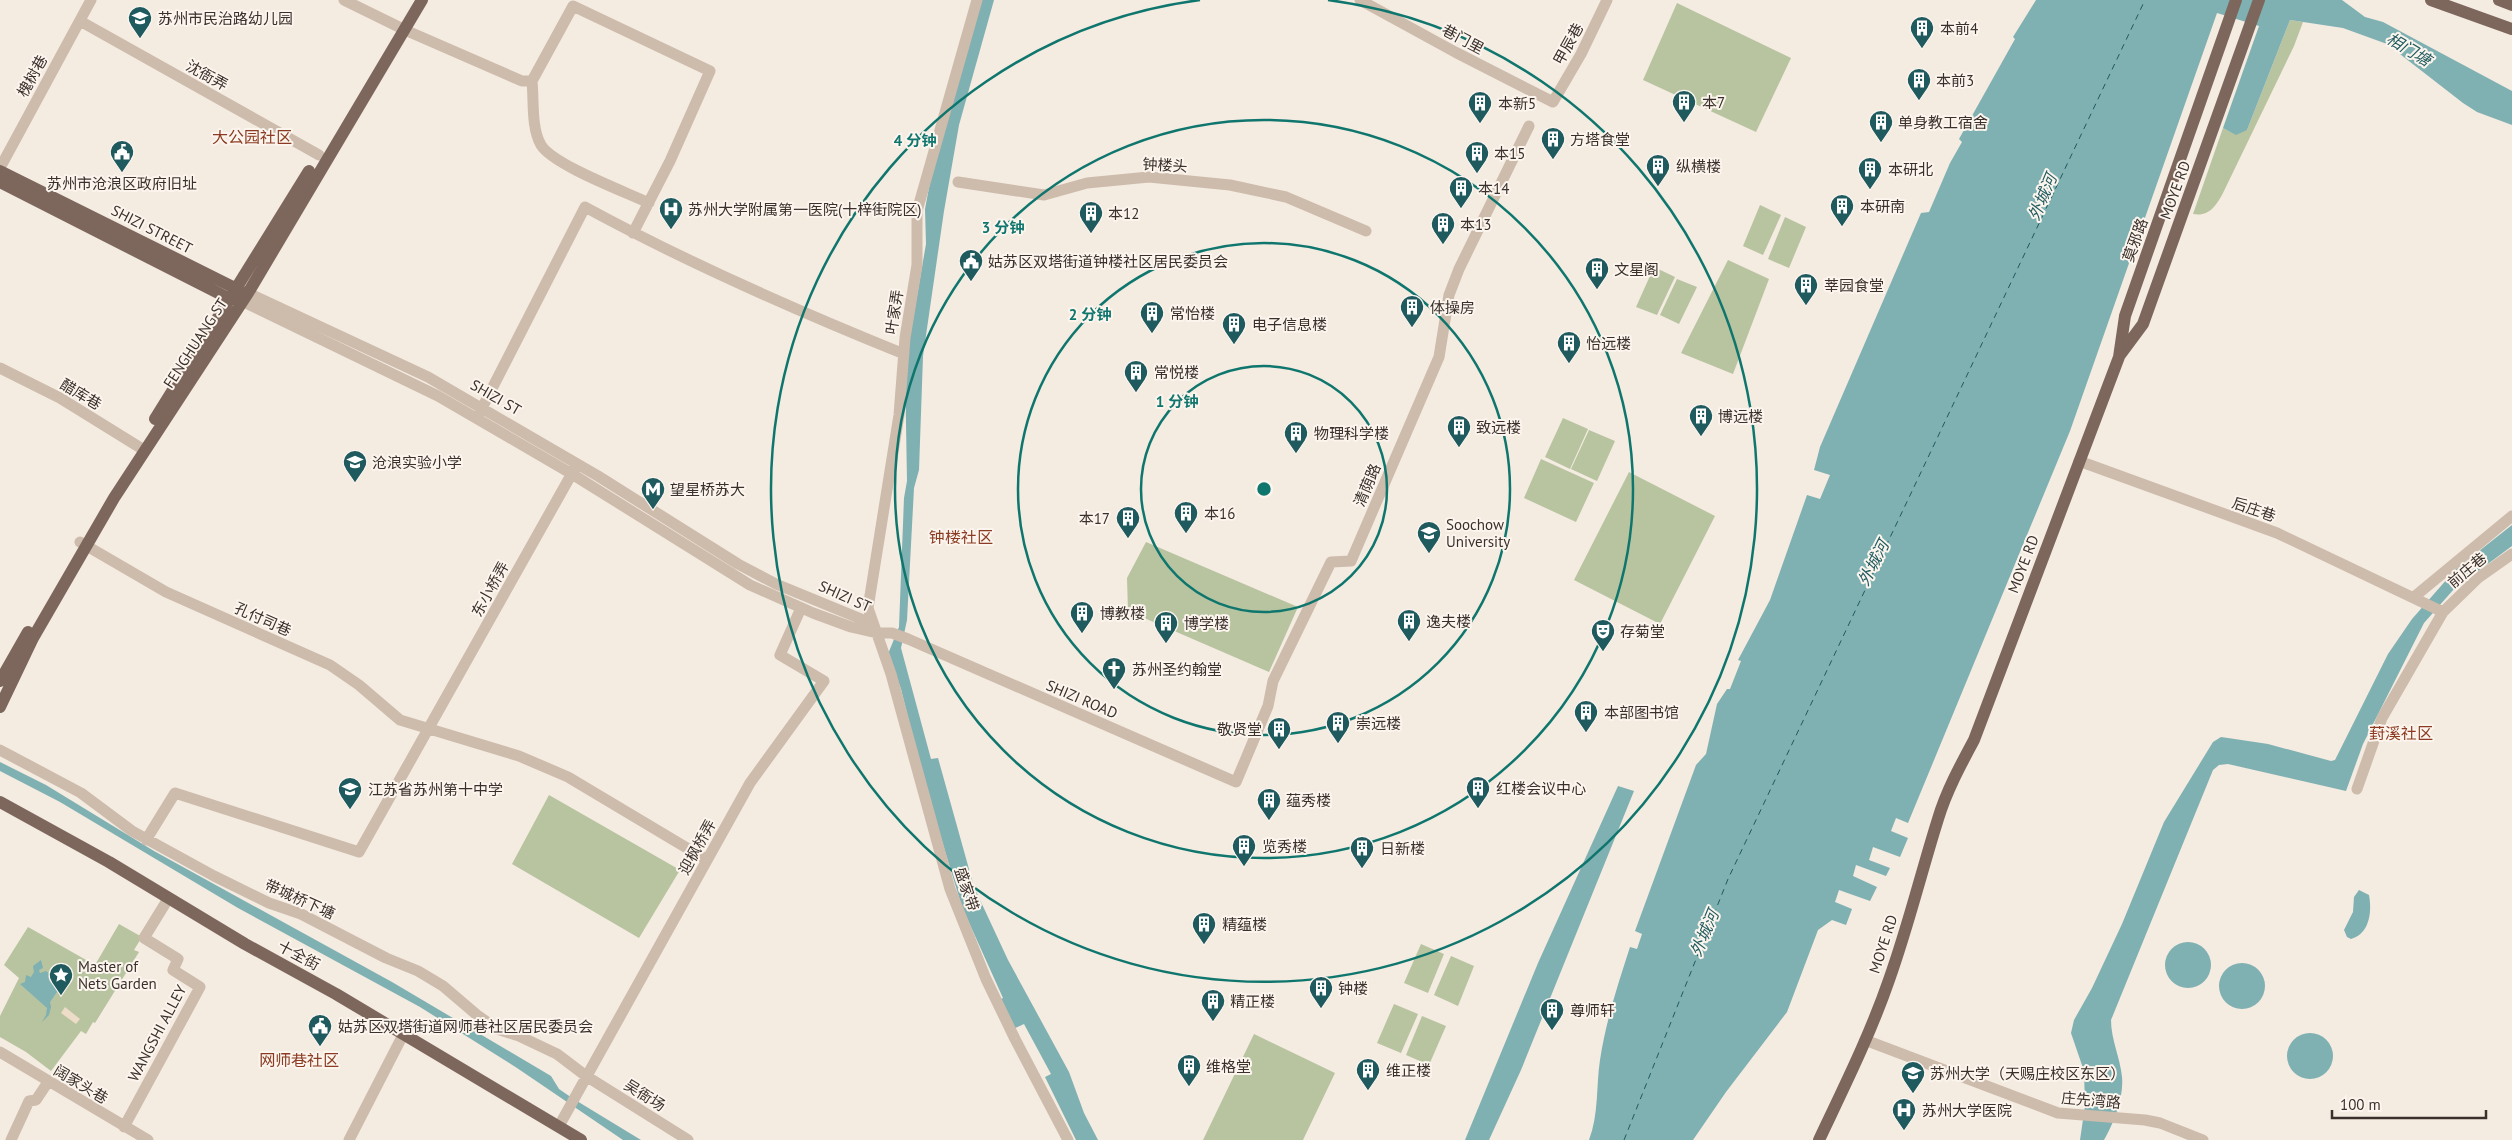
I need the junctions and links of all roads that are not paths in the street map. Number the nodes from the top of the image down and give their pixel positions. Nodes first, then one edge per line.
1 (344, 0) edge
2 (414, 0) edge
3 (422, 0) edge
4 (977, 0) edge
5 (1360, 0) edge
6 (1607, 0) edge
7 (2236, 0) edge
8 (2259, 0) edge
9 (2431, 0) edge
10 (2499, 0) edge
11 (86, 2) edge
12 (2512, 5) edge
13 (80, 21) junction
14 (402, 28) junction
15 (2512, 29) edge
16 (532, 81) junction
17 (1553, 102) joint
18 (1529, 126) dead end
19 (319, 155) junction
20 (0, 169) edge
21 (0, 182) edge
22 (958, 182) dead end
23 (649, 203) junction
24 (1366, 231) dead end
25 (633, 233) junction
26 (239, 296) junction
27 (904, 354) junction
28 (2119, 357) junction
29 (0, 368) edge
30 (479, 413) junction
31 (141, 448) junction
32 (2080, 461) junction
33 (575, 469) junction
34 (2512, 516) edge
35 (83, 543) junction
36 (2512, 554) edge
37 (2417, 598) junction
38 (801, 608) junction
39 (2444, 612) junction
40 (877, 632) junction
41 (0, 681) edge
42 (0, 707) edge
43 (428, 728) junction
44 (0, 750) edge
45 (2357, 789) dead end
46 (0, 802) edge
47 (146, 840) junction
48 (707, 860) junction
49 (168, 899) junction
50 (404, 1033) junction
51 (1865, 1040) junction
52 (0, 1052) edge
53 (586, 1076) junction
54 (48, 1082) junction
55 (559, 1126) junction
56 (124, 1127) junction
57 (11, 1140) edge
58 (148, 1140) edge
59 (349, 1140) edge
60 (581, 1140) edge
61 (688, 1140) edge
62 (1068, 1140) edge
63 (1820, 1140) edge
64 (2202, 1140) edge

1 - 14 street
2 - 14 main road, FENGHUANG ST
3 - 14 main road, FENGHUANG ST
4 - 27 street, 叶家弄
5 - 17 street, 巷门里
6 - 17 street, 甲辰巷
7 - 28 main road, 莫邪路
8 - 28 main road, MOYE RD
9 - 15 main road
10 - 12 main road
11 - 13 street, 槐树巷
13 - 19 street, 沈衙弄
13 - 20 street, 槐树巷
14 - 16 street
14 - 19 main road, FENGHUANG ST
14 - 26 main road, FENGHUANG ST
16 - 23 street
16 - 23 street
18 - 40 street, 清荫路
19 - 26 main road, FENGHUANG ST
20 - 26 main road, SHIZI STREET
21 - 26 main road, SHIZI STREET
22 - 24 street, 钟楼头
23 - 25 street
25 - 27 street
25 - 30 street
26 - 30 street, SHIZI ST
26 - 31 main road, FENGHUANG ST
27 - 40 street, 叶家弄
28 - 32 main road, MOYE RD
29 - 31 street, 醋库巷
30 - 33 street, SHIZI ST
31 - 35 main road, FENGHUANG ST
32 - 37 street, 后庄巷
32 - 51 main road, MOYE RD
33 - 38 street, SHIZI ST
33 - 40 street, SHIZI ST
33 - 43 street, 东小桥弄
34 - 37 street
35 - 41 main road, FENGHUANG ST
35 - 42 main road, FENGHUANG ST
35 - 43 street, 孔付司巷
36 - 39 street, 前庄巷
37 - 39 street, 后庄巷
38 - 40 street, SHIZI ST
38 - 48 street, 迎枫桥弄
39 - 45 street, 前庄巷
40 - 62 street, 盛家带
43 - 47 street, 东小桥弄
43 - 48 street, 孔付司巷
44 - 47 street, 带城桥下塘
46 - 49 main road, 十全街
47 - 53 street, 带城桥下塘
48 - 53 street, 迎枫桥弄
49 - 50 main road, 十全街
49 - 56 street, WANGSHI ALLEY
50 - 55 main road, 十全街
50 - 59 street
51 - 63 main road, MOYE RD
51 - 64 street, 庄先湾路
52 - 54 street, 阔家头巷
53 - 55 street, 迎枫桥弄
53 - 61 street, 吴衙场
54 - 56 street, 阔家头巷
54 - 57 street
55 - 60 main road, 十全街
56 - 58 street, 阔家头巷

